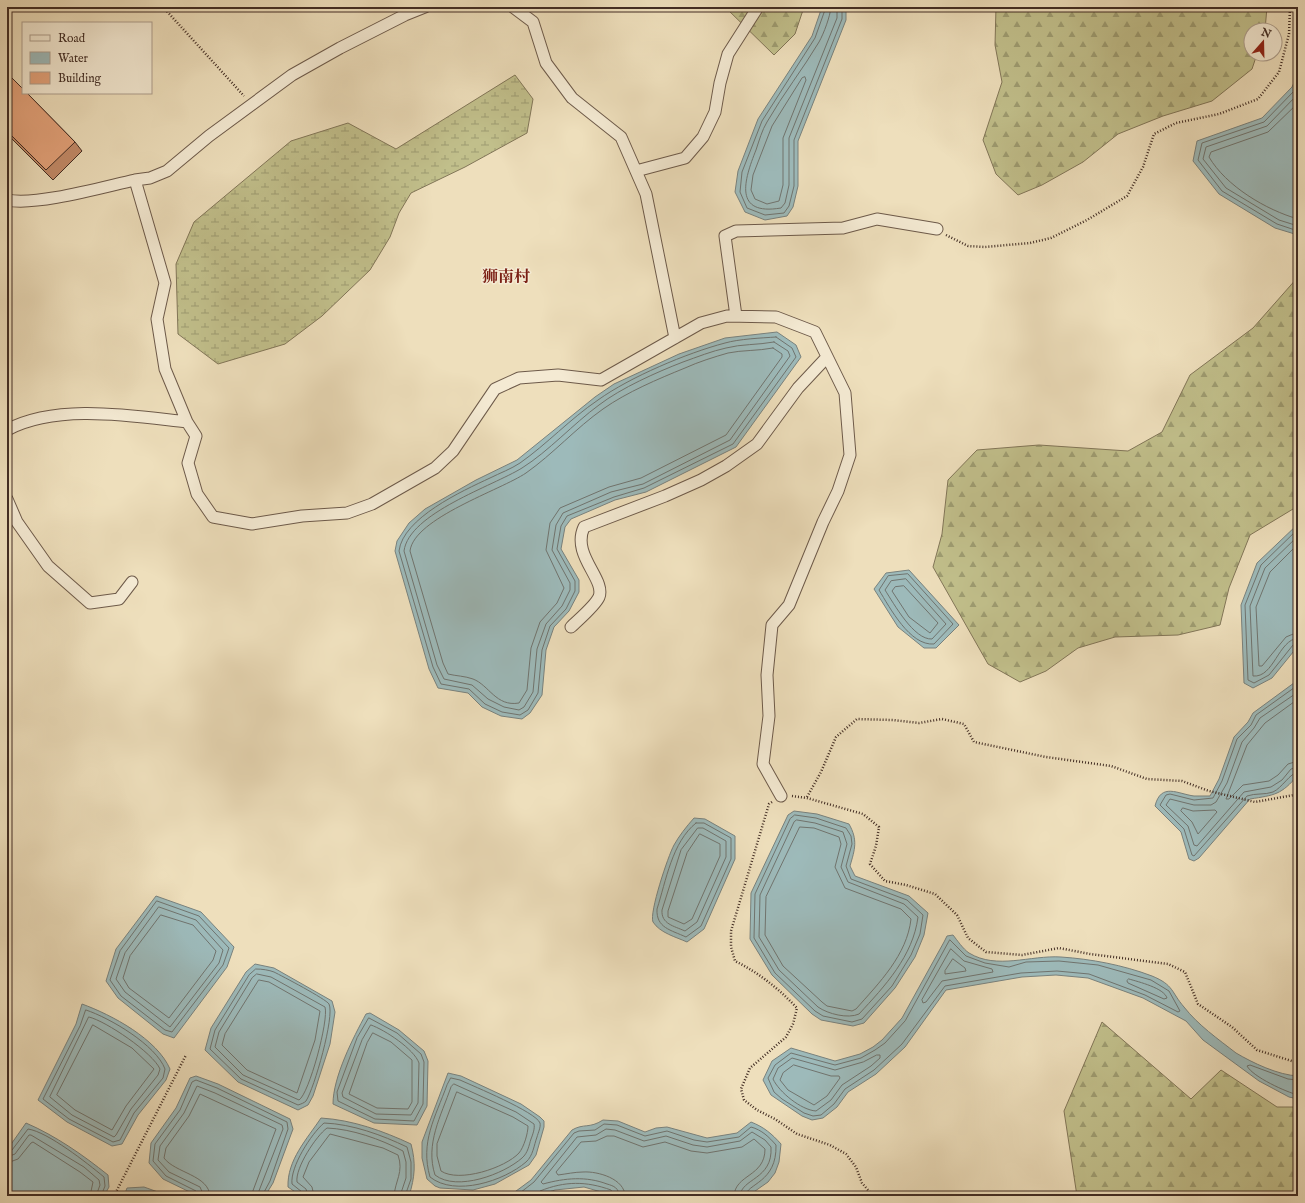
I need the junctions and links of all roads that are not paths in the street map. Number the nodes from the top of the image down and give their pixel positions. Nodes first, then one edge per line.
1 (425, 7) edge
2 (513, 7) edge
3 (758, 7) edge
4 (636, 171) junction
5 (135, 180) junction
6 (7, 200) edge
7 (937, 229) road end
8 (736, 316) junction
9 (674, 338) junction
10 (827, 357) junction
11 (186, 422) junction
12 (7, 430) edge
13 (7, 499) edge
14 (132, 582) dead end
15 (571, 627) dead end
16 (781, 796) road end

1 - 5 street
2 - 4 street
3 - 4 street
4 - 9 street
5 - 6 street
5 - 11 street
7 - 8 street
8 - 9 street
8 - 10 street
9 - 11 street
10 - 15 street
10 - 16 street
11 - 12 street
13 - 14 street

